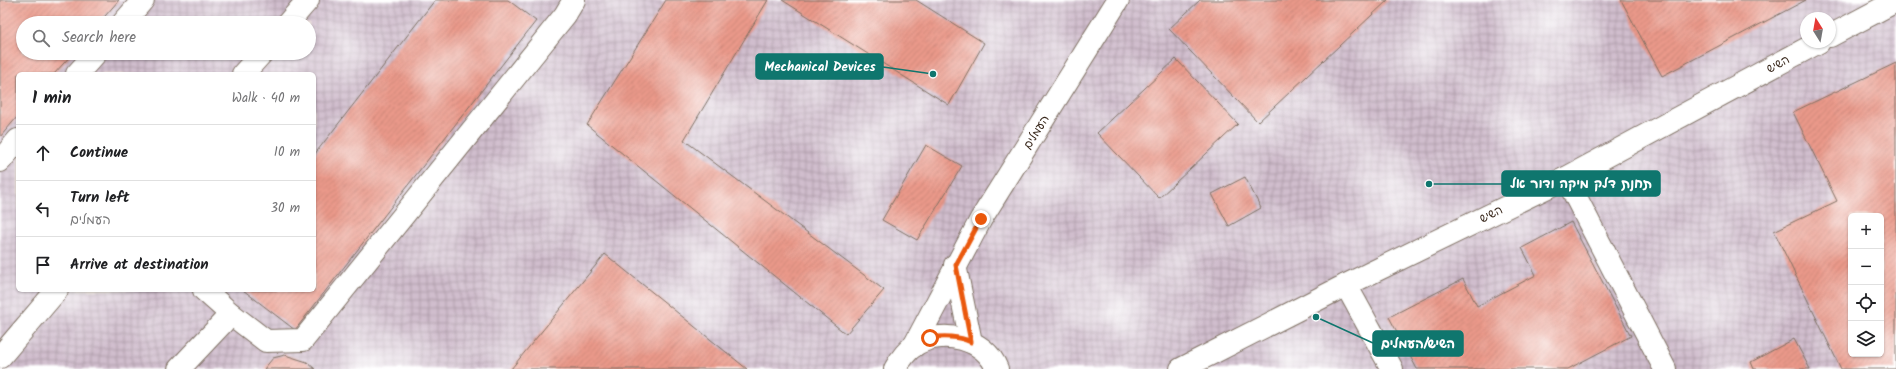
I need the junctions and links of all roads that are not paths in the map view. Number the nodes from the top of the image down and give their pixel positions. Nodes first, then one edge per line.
1 (143, 0) edge
2 (308, 0) edge
3 (574, 0) edge
4 (1118, 0) edge
5 (1896, 1) edge
6 (129, 16) edge
7 (294, 16) edge
8 (1836, 33) edge
9 (1808, 48) edge
10 (90, 60) edge
11 (256, 60) edge
12 (79, 72) edge
13 (245, 72) edge
14 (16, 142) edge
15 (0, 161) edge
16 (1566, 178) junction
17 (956, 265) junction
18 (1346, 285) junction
19 (54, 292) edge
20 (206, 292) edge
21 (231, 314) junction
22 (971, 342) junction
23 (914, 346) junction
24 (0, 357) edge
25 (179, 369) edge
26 (895, 369) edge
27 (997, 369) edge
28 (1181, 369) edge
29 (1392, 369) edge
30 (1665, 369) edge

1 - 6 street
2 - 7 street
3 - 21 street
4 - 17 street, העמלים
5 - 8 street
9 - 16 street, השיש
10 - 12 street
11 - 13 street
14 - 15 street
16 - 18 street, השיש
16 - 30 street
17 - 22 street
17 - 23 street, העמלים
18 - 28 street, השיש
18 - 29 street
19 - 24 street
20 - 21 street
21 - 25 street
22 - 23 street
22 - 27 street
23 - 26 street

